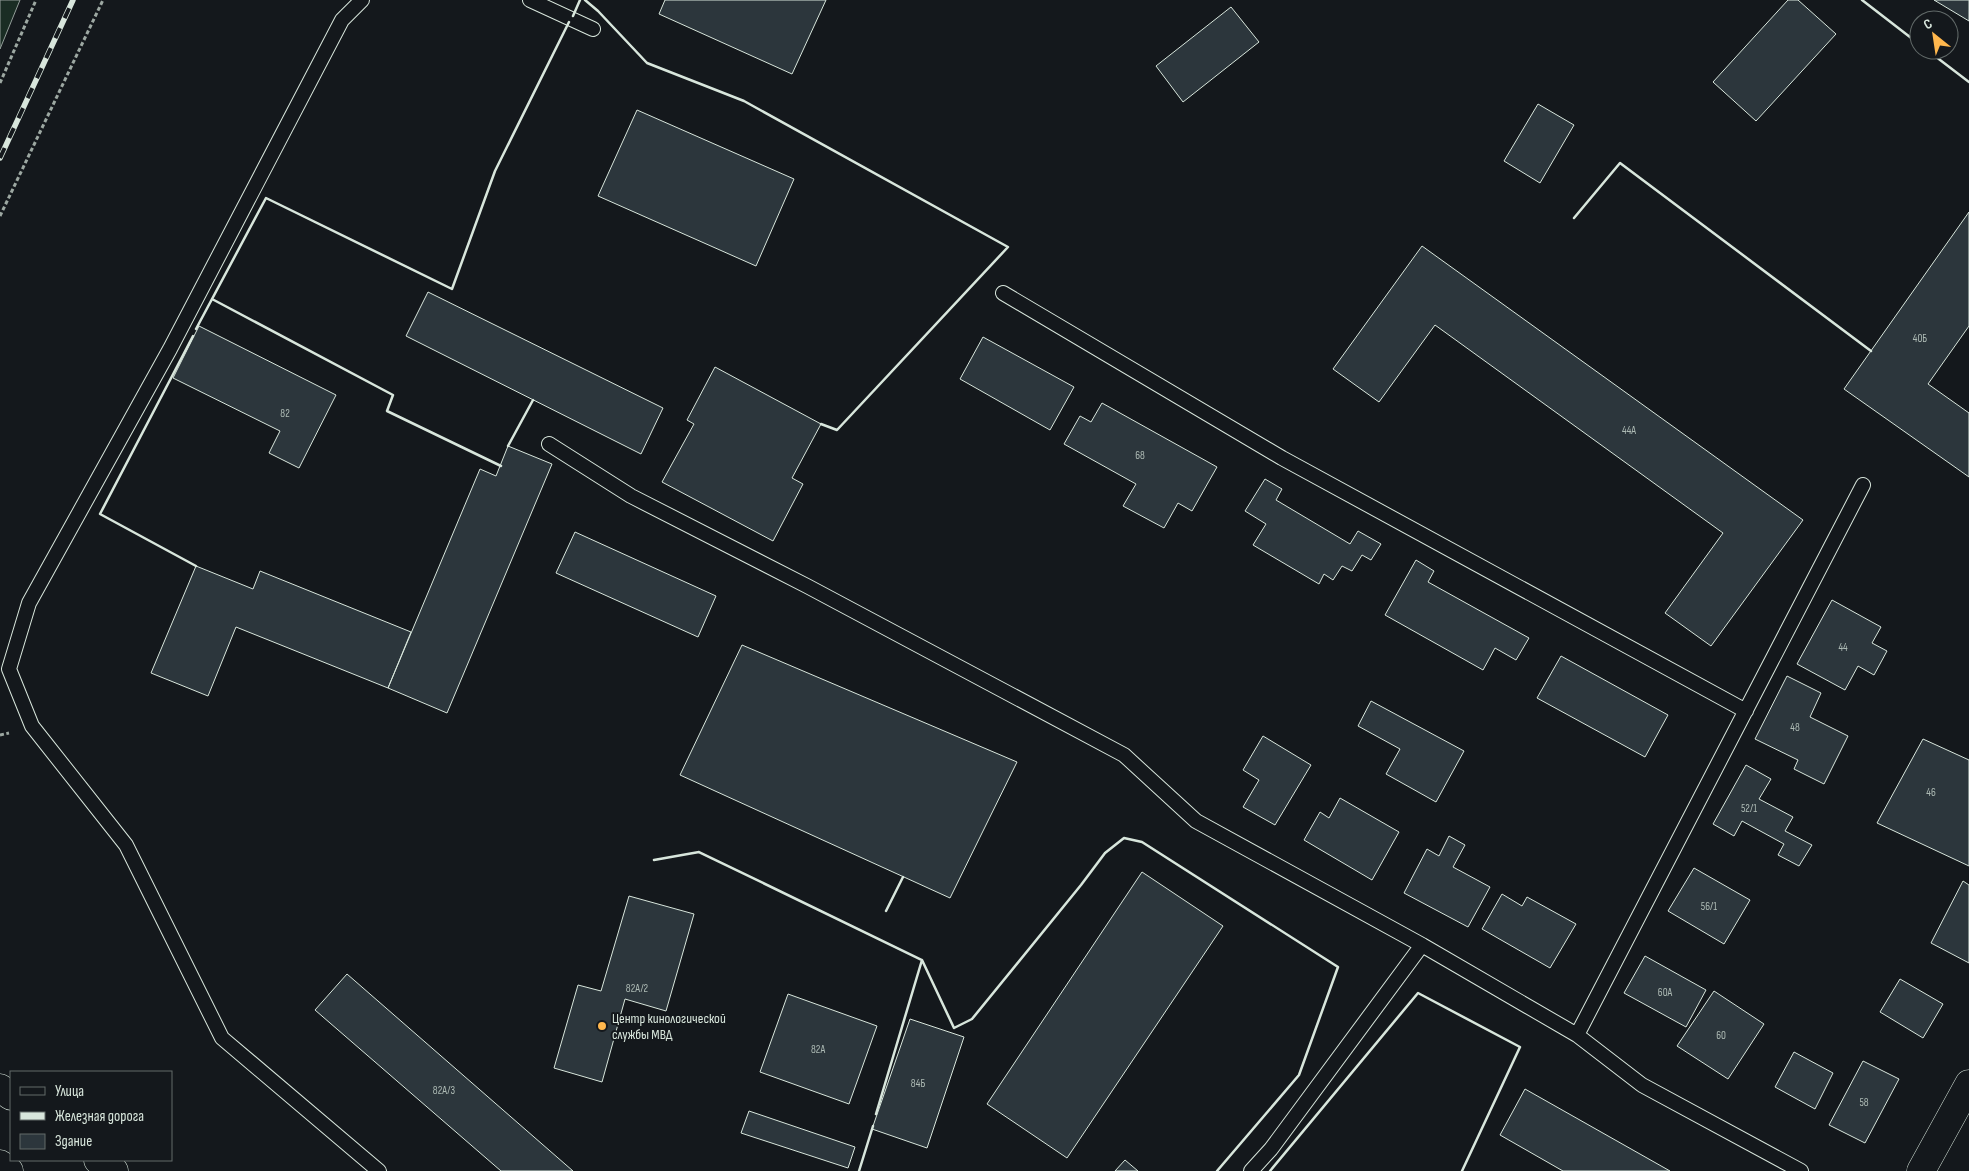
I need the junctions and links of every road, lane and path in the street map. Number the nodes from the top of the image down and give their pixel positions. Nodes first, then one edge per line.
1 (36, 0) edge
2 (103, 0) edge
3 (362, 0) edge
4 (530, 0) edge
5 (594, 29) dead end
6 (0, 84) edge
7 (0, 216) edge
8 (1003, 293) dead end
9 (549, 444) dead end
10 (1863, 485) dead end
11 (1746, 711) junction
12 (1422, 945) junction
13 (1577, 1035) junction
14 (1969, 1084) edge
15 (99, 1161) edge
16 (0, 1164) edge
17 (9, 1171) edge
18 (114, 1171) edge
19 (379, 1171) edge
20 (1251, 1171) edge
21 (1801, 1171) edge
22 (1921, 1171) edge

1 - 6 path
2 - 7 path
3 - 19 lane
4 - 5 lane
8 - 11 lane
9 - 12 lane
10 - 11 lane
11 - 13 lane
12 - 13 lane
12 - 20 lane
13 - 21 lane
14 - 22 main road
15 - 18 main road
16 - 17 main road

